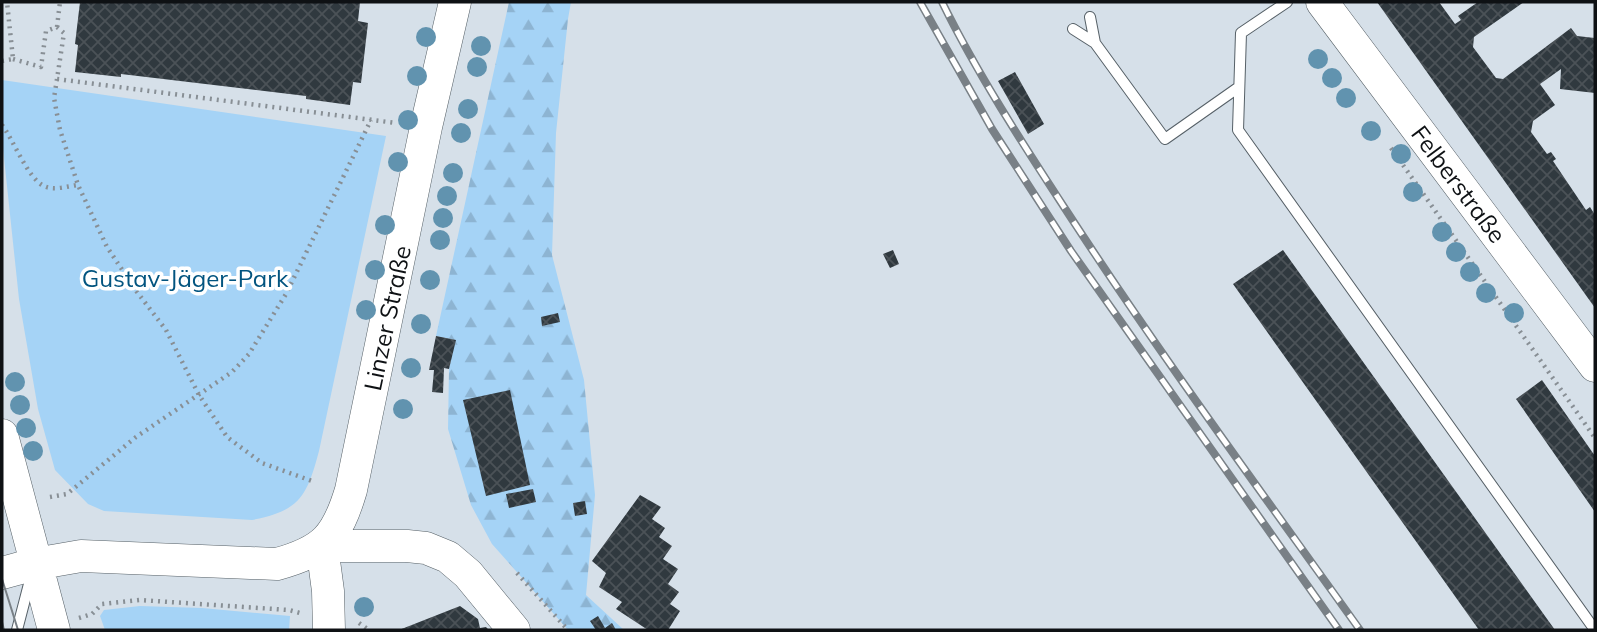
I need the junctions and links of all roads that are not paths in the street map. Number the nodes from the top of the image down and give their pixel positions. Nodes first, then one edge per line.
1 (455, 2) edge
2 (1287, 2) edge
3 (1322, 2) edge
4 (1090, 17) dead end
5 (1073, 29) dead end
6 (1095, 43) junction
7 (1239, 87) junction
8 (1595, 366) edge
9 (2, 435) edge
10 (322, 546) junction
11 (35, 564) junction
12 (2, 573) edge
13 (344, 627) edge
14 (53, 629) edge
15 (17, 630) edge
16 (514, 630) edge
17 (1595, 630) edge

1 - 10 main road, Linzer Straße
2 - 7 lane
3 - 8 main road, Felberstraße
4 - 6 lane
5 - 6 lane
6 - 7 lane
7 - 17 lane
9 - 11 main road
10 - 11 main road
10 - 13 main road
10 - 16 main road
11 - 12 main road
11 - 14 main road
11 - 15 lane

